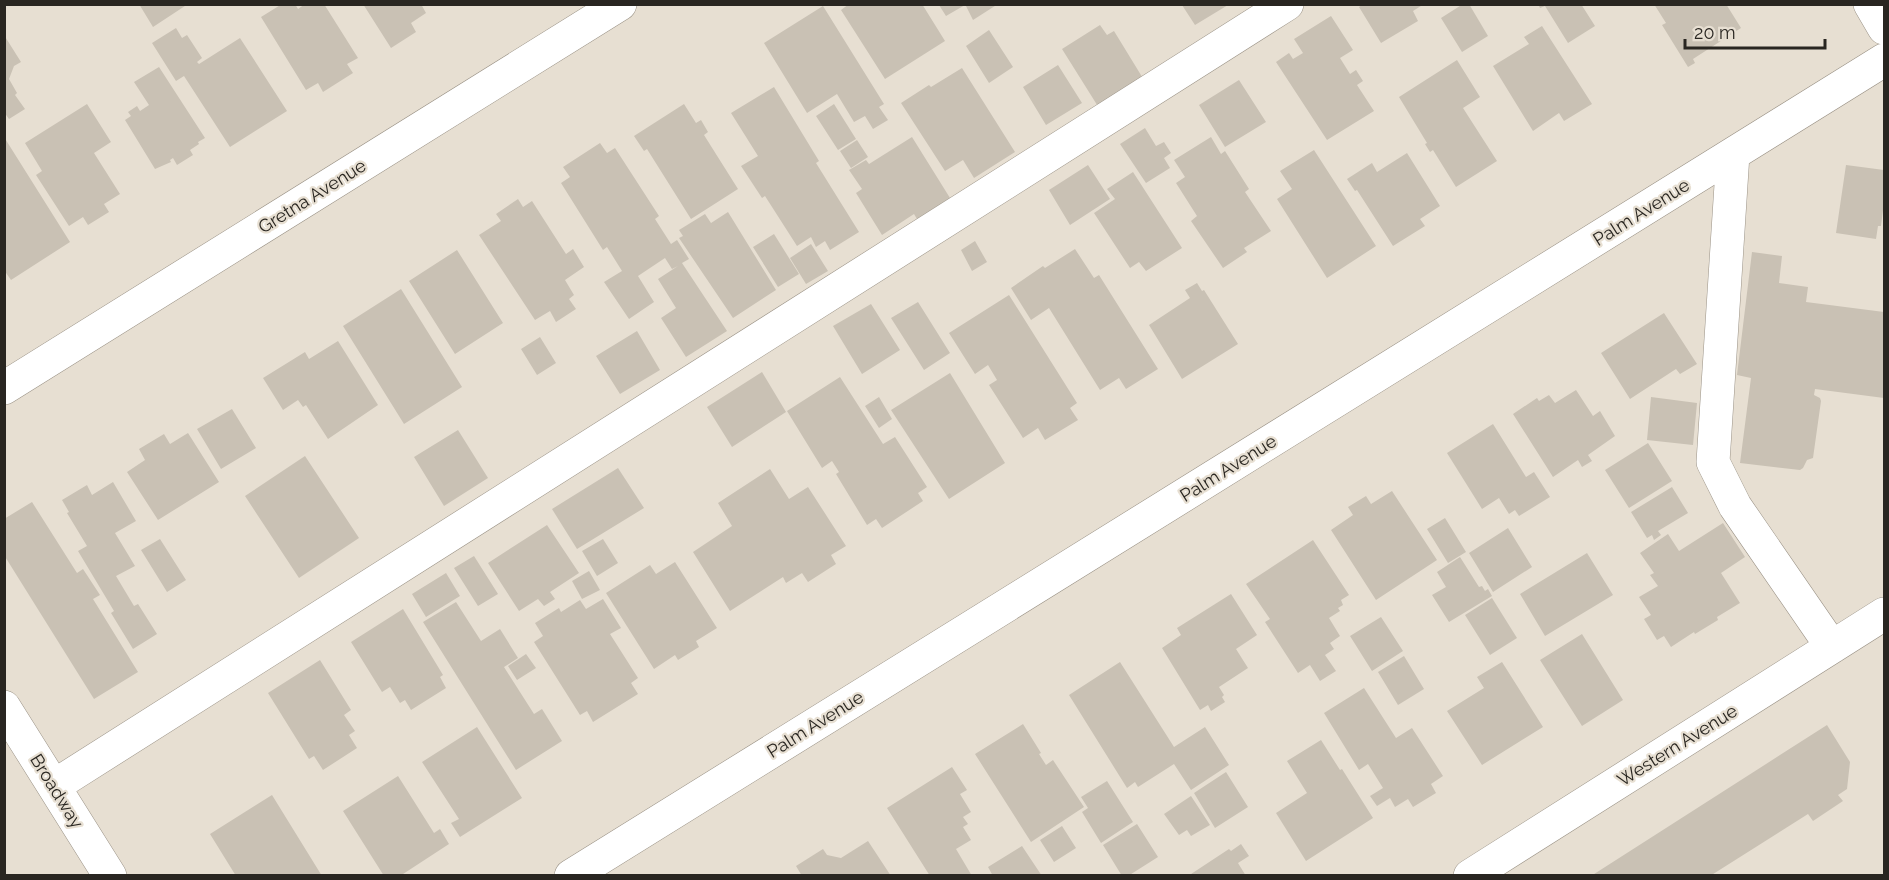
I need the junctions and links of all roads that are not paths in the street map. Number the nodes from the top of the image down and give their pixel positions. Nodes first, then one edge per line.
1 (620, 4) edge
2 (1287, 4) edge
3 (1870, 4) edge
4 (1884, 28) edge
5 (1884, 60) edge
6 (1732, 154) junction
7 (4, 388) edge
8 (1884, 614) edge
9 (1833, 647) junction
10 (4, 707) edge
11 (54, 786) junction
12 (110, 876) edge
13 (571, 876) edge
14 (1470, 876) edge

1 - 7 street, Gretna Avenue
2 - 11 street
3 - 4 street
5 - 6 street, Palm Avenue
6 - 9 street
6 - 13 street, Palm Avenue
8 - 9 street, Western Avenue
9 - 14 street, Western Avenue
10 - 11 street, Broadway
11 - 12 street, Broadway

